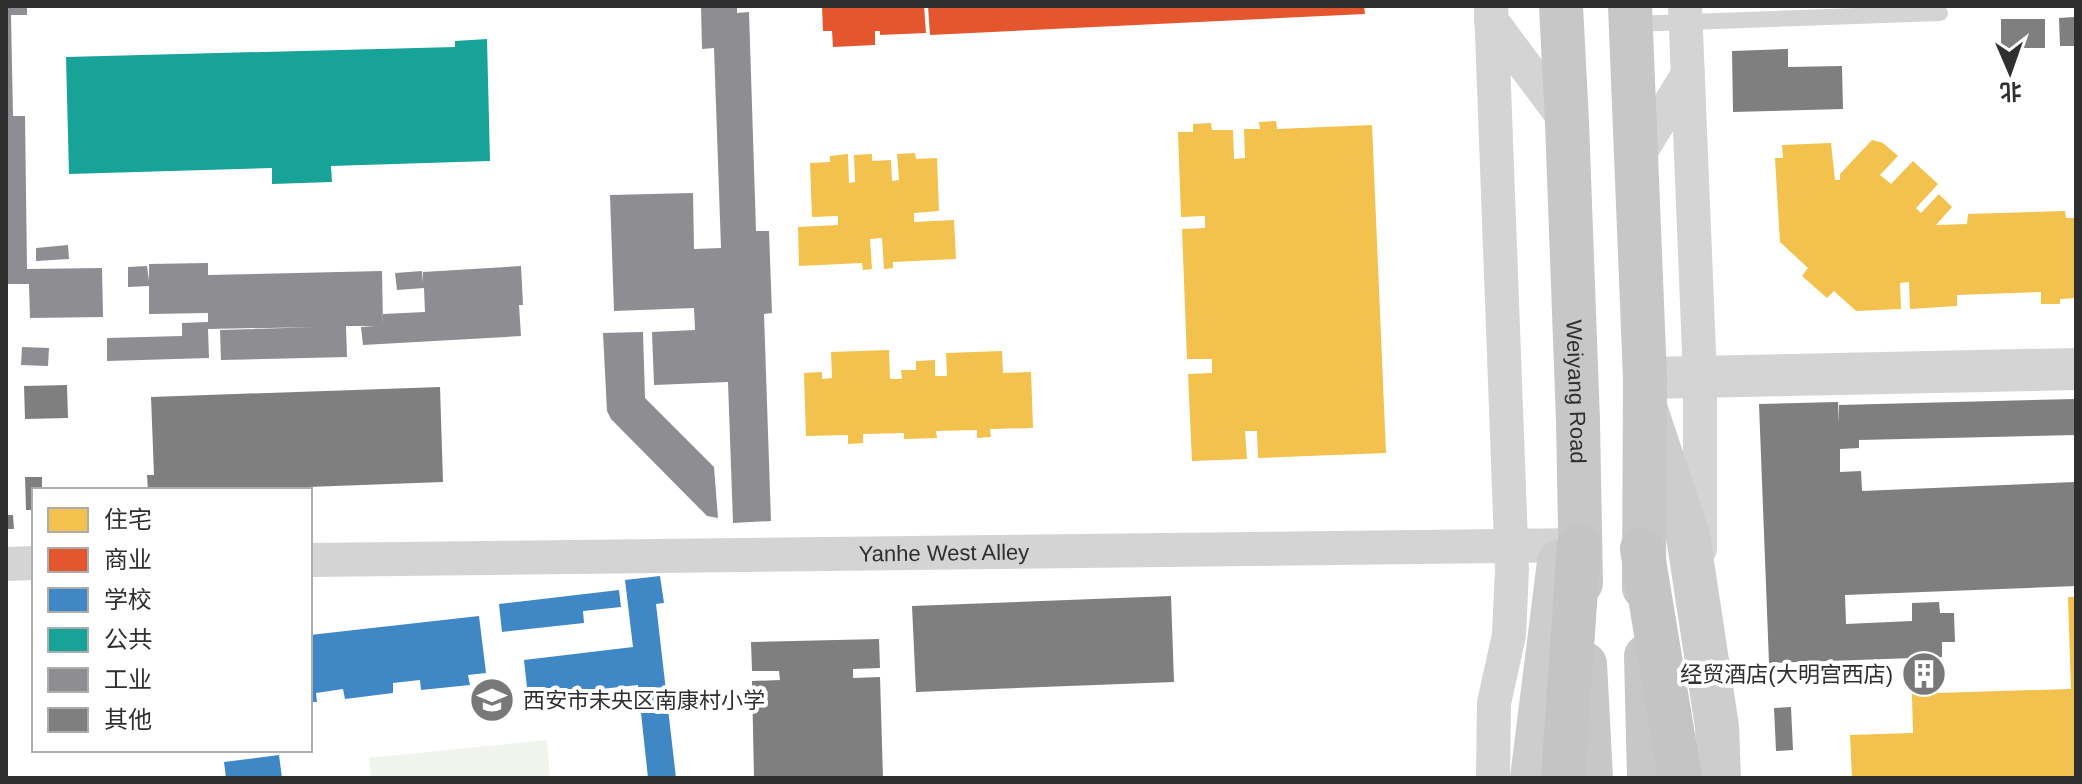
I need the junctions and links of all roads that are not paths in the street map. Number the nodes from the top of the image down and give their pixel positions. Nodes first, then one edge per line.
1 (1561, 6) edge
2 (1491, 13) edge
3 (1940, 13) dead end
4 (1686, 14) edge
5 (1630, 15) edge
6 (1688, 74) junction
7 (1567, 122) junction
8 (1635, 161) junction
9 (2076, 369) edge
10 (1700, 377) junction
11 (1645, 392) junction
12 (1570, 545) junction
13 (1511, 546) junction
14 (1642, 549) junction
15 (312, 560) edge
16 (32, 563) edge
17 (6, 564) edge
18 (1700, 613) junction
19 (1493, 778) edge
20 (1532, 778) edge
21 (1563, 778) edge
22 (1591, 778) edge
23 (1649, 778) edge
24 (1680, 778) edge
25 (1719, 778) edge

1 - 7 main road, Weiyang Road
2 - 7 street
2 - 13 street
3 - 4 lane
4 - 5 lane
4 - 6 street
5 - 8 main road
6 - 8 street
6 - 10 street
7 - 12 main road, Weiyang Road
8 - 11 main road
9 - 10 street
10 - 11 street
10 - 18 street
11 - 14 main road
11 - 18 main road
12 - 13 street, Yanhe West Alley
12 - 20 main road
12 - 21 highway
12 - 22 main road, Weiyang Road
13 - 15 street, Yanhe West Alley
13 - 19 street
14 - 23 main road
14 - 24 highway
16 - 17 street
18 - 25 main road

